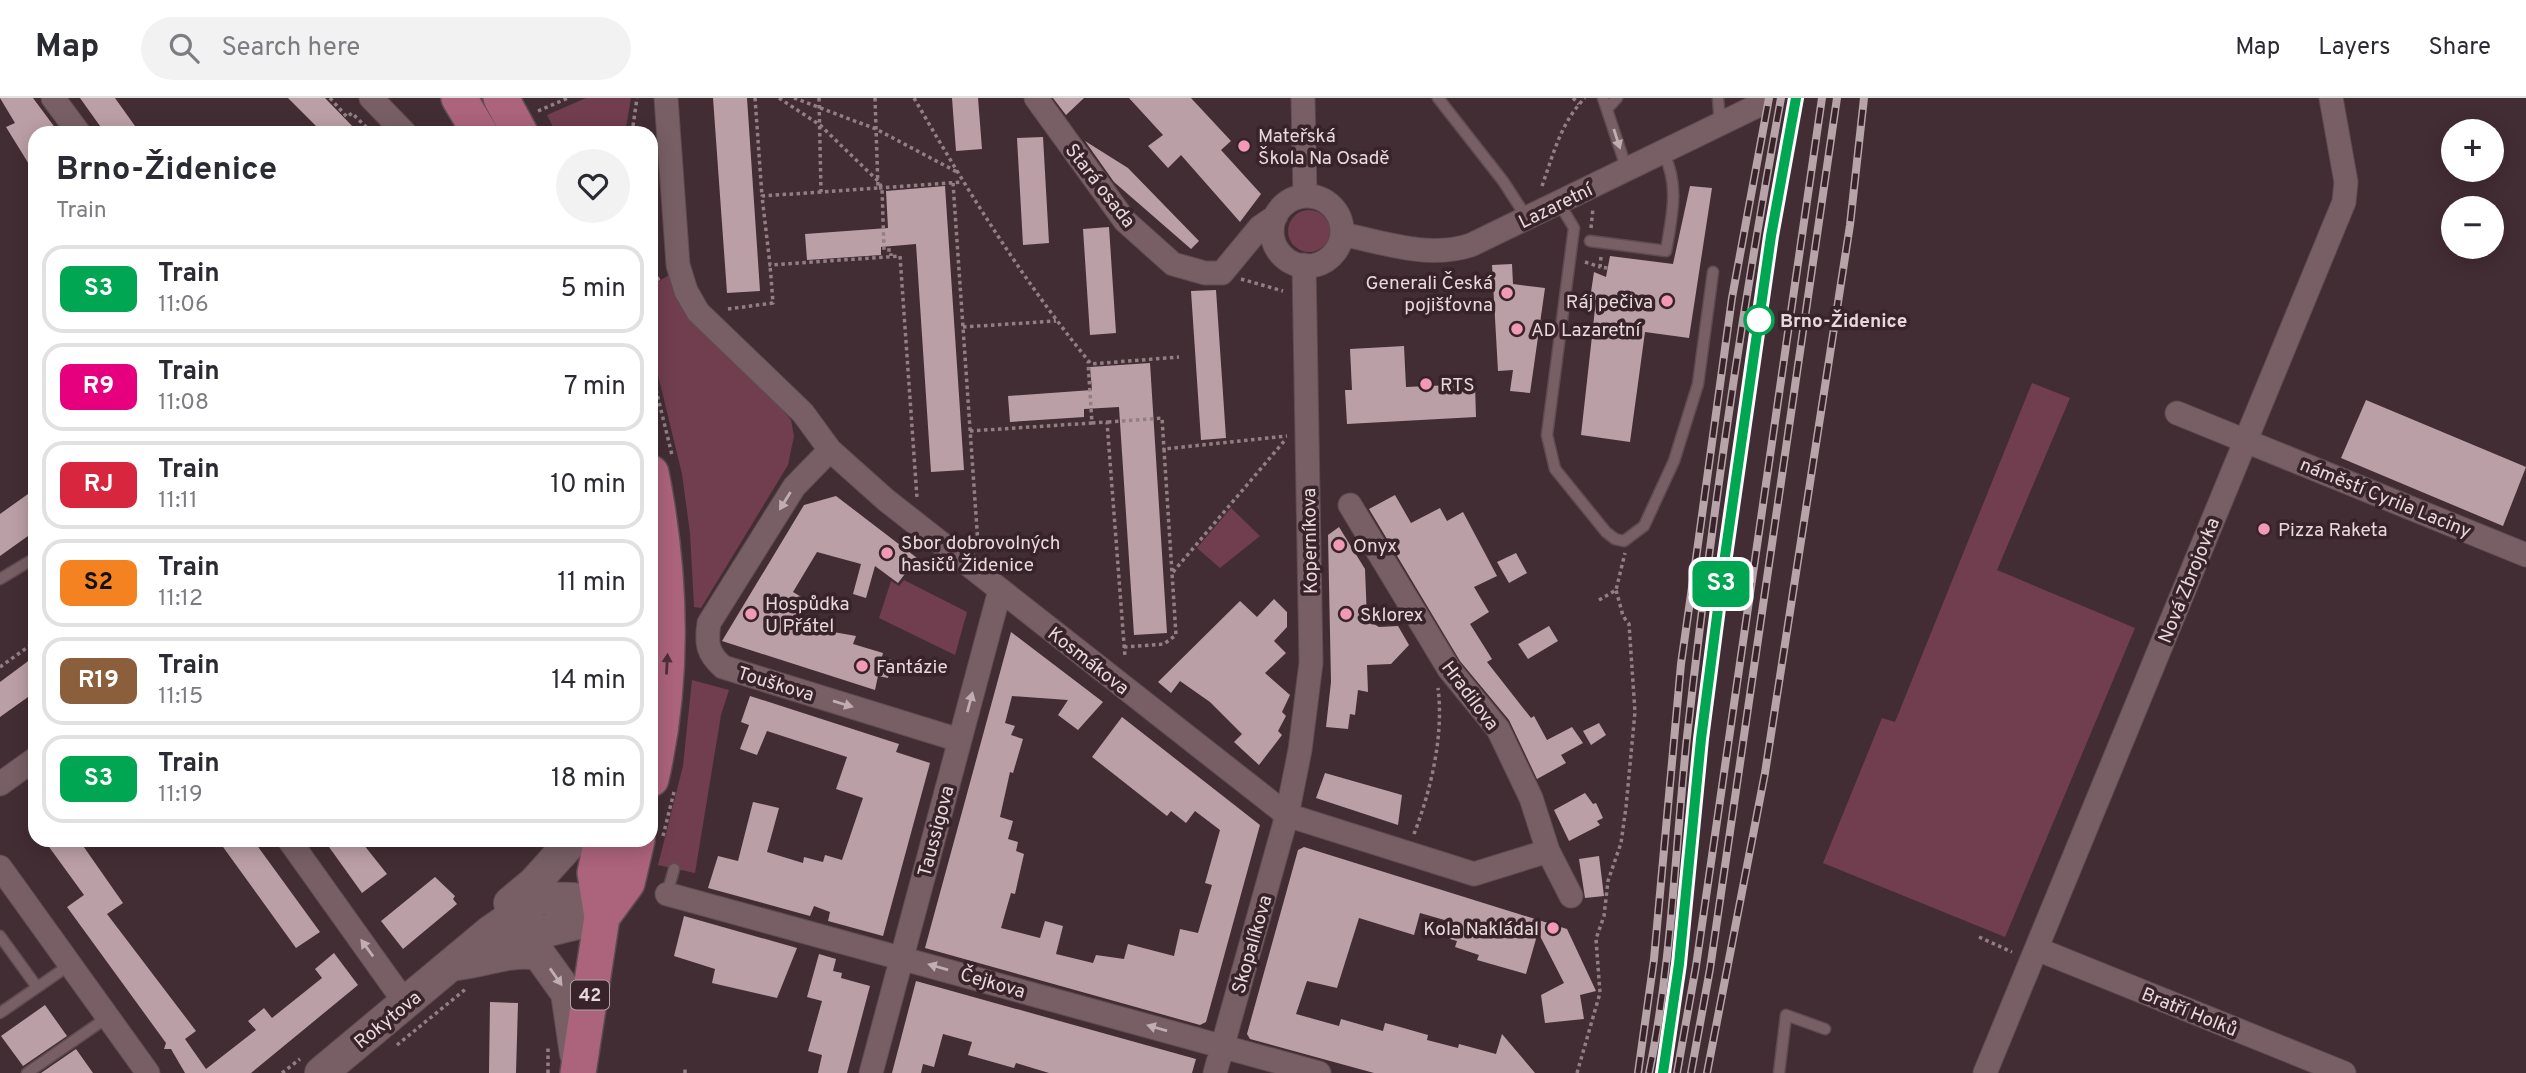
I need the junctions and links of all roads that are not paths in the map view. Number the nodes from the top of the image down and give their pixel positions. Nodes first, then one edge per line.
1 (53, 98) edge
2 (371, 98) edge
3 (459, 98) edge
4 (501, 98) edge
5 (1036, 98) edge
6 (1303, 98) edge
7 (1438, 98) edge
8 (1617, 98) edge
9 (1718, 98) edge
10 (2331, 98) edge
11 (666, 101) edge
12 (1605, 103) edge
13 (1757, 106) dead end
14 (528, 122) edge
15 (1720, 124) junction
16 (74, 126) edge
17 (398, 126) edge
18 (476, 126) edge
19 (1663, 152) junction
20 (1627, 170) junction
21 (1305, 196) junction
22 (1550, 196) junction
23 (1276, 216) junction
24 (1527, 218) junction
25 (1342, 234) junction
26 (1590, 240) road end
27 (1244, 246) junction
28 (1278, 250) junction
29 (1304, 265) junction
30 (1713, 272) dead end
31 (2177, 413) dead end
32 (2246, 440) junction
33 (830, 450) junction
34 (1350, 505) dead end
35 (658, 524) edge
36 (2526, 555) edge
37 (28, 562) edge
38 (0, 579) edge
39 (1000, 590) junction
40 (959, 740) junction
41 (658, 742) edge
42 (28, 764) edge
43 (0, 784) edge
44 (1287, 815) junction
45 (294, 847) edge
46 (567, 847) edge
47 (601, 847) edge
48 (635, 847) edge
49 (1548, 852) junction
50 (0, 867) edge
51 (674, 869) dead end
52 (667, 894) joint
53 (1571, 897) dead end
54 (602, 917) junction
55 (0, 936) edge
56 (2028, 952) junction
57 (902, 957) junction
58 (71, 964) junction
59 (464, 972) junction
60 (37, 987) junction
61 (406, 1004) junction
62 (0, 1013) edge
63 (108, 1017) junction
64 (1825, 1029) dead end
65 (1223, 1047) junction
66 (1992, 1067) edge
67 (141, 1070) edge
68 (27, 1073) edge
69 (321, 1073) edge
70 (578, 1073) edge
71 (871, 1073) edge
72 (1216, 1073) edge
73 (1319, 1073) edge
74 (1779, 1073) edge
75 (2344, 1073) edge

1 - 16 street
2 - 17 street
3 - 18 main road
4 - 14 main road
5 - 27 street, Stará osada
6 - 21 street
7 - 24 lane
8 - 12 lane
9 - 15 lane
10 - 32 street, Nová Zbrojovka
11 - 33 street, Kosmákova
12 -> 20 lane
13 - 15 street, Lazaretní
15 - 19 street, Lazaretní
19 - 20 street, Lazaretní
19 - 26 lane
20 - 22 street, Lazaretní
21 - 23 street
21 - 25 street
22 - 24 street, Lazaretní
22 - 30 lane
23 - 27 street, Stará osada
23 - 28 street
24 - 25 street, Lazaretní
25 - 29 street
27 - 28 street
28 - 29 street
29 - 44 street, Koperníkova
31 - 32 street, náměstí Cyrila Laciny
32 - 36 street, náměstí Cyrila Laciny
32 - 56 street, Nová Zbrojovka
33 - 39 street, Kosmákova
33 -> 40 street, Touškova
34 - 49 street, Hradilova
41 -> 35 main road
37 - 38 lane
40 -> 39 street, Taussigova
39 - 44 street, Kosmákova
40 - 57 street, Taussigova
42 - 43 street
44 - 49 street, Kosmákova
44 - 65 street, Skopalíkova
61 -> 45 street
46 - 59 main road
47 - 54 main road, 42
48 - 54 main road, 42
49 - 53 street, Hradilova
50 - 58 street
51 - 52 lane
52 - 57 street, Čejkova
54 - 59 main road
54 - 70 main road, 42
55 - 60 lane
56 - 66 street, Nová Zbrojovka
56 - 75 street, Bratří Holků
65 -> 57 street, Čejkova
57 - 71 street, Taussigova
58 - 60 lane
58 - 63 street
59 - 61 main road, Rokytova
59 -> 70 main road
60 - 62 lane
61 - 69 main road, Rokytova
63 - 67 street
63 - 68 lane
64 - 74 lane
65 - 72 street, Skopalíkova
65 - 73 street, Čejkova

